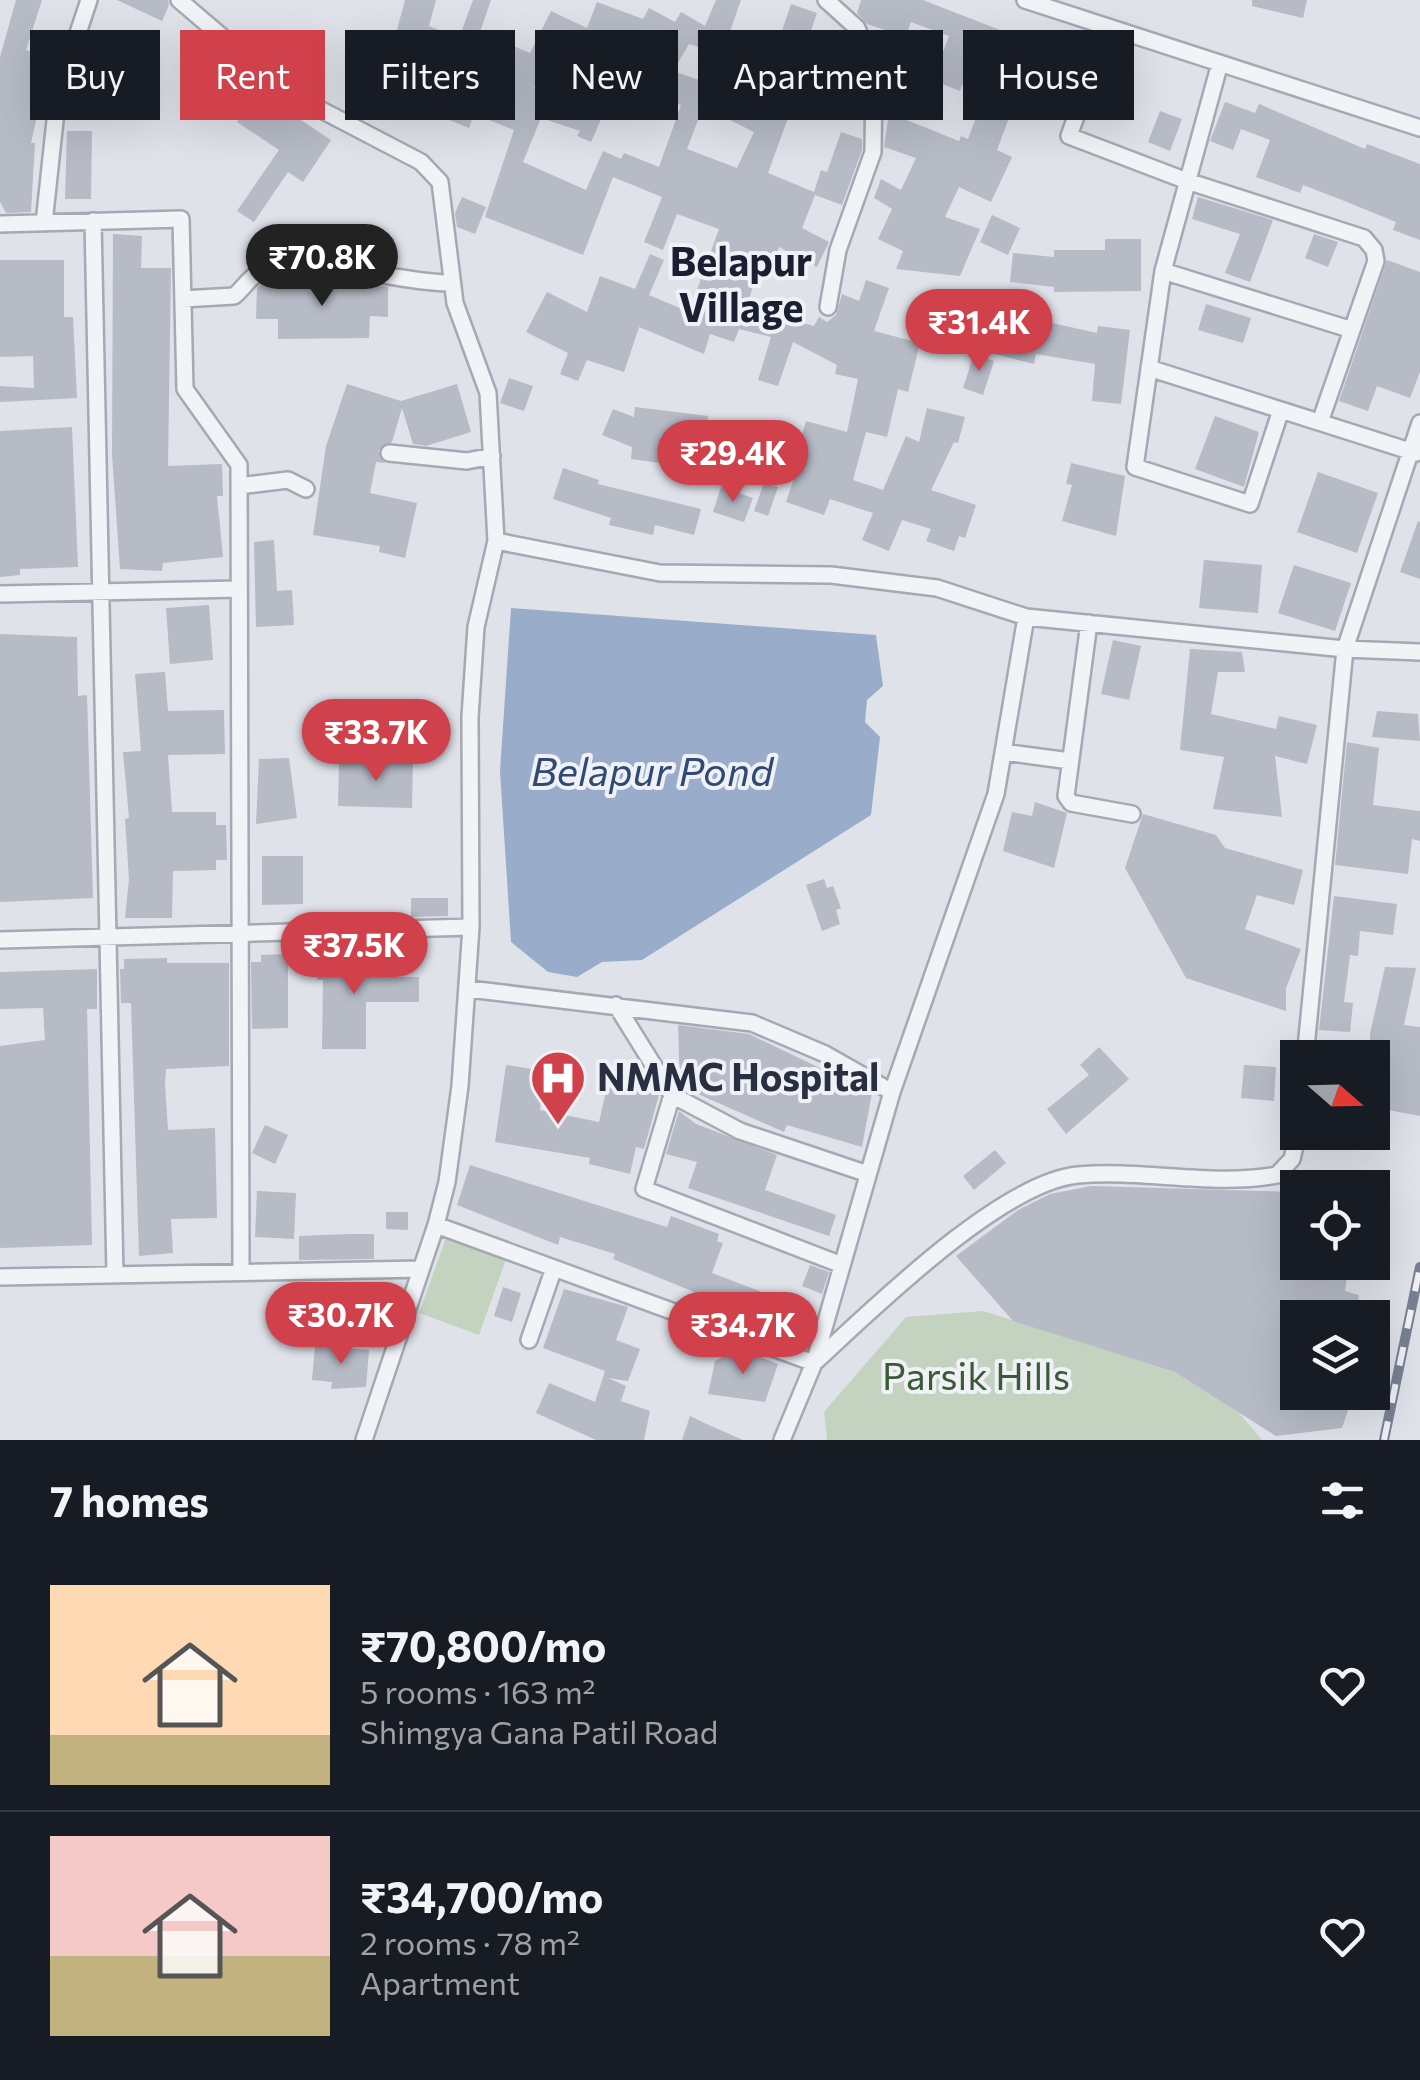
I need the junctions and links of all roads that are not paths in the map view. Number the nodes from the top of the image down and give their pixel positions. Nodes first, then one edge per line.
1 (89, 0) edge
2 (179, 0) edge
3 (826, 0) edge
4 (1026, 0) edge
5 (1108, 26) junction
6 (1220, 63) junction
7 (1420, 128) edge
8 (1188, 181) junction
9 (93, 221) junction
10 (44, 223) junction
11 (0, 224) edge
12 (1162, 271) junction
13 (451, 283) junction
14 (183, 299) junction
15 (828, 307) dead end
16 (1349, 329) junction
17 (1149, 368) junction
18 (1282, 410) junction
19 (1320, 422) junction
20 (1420, 423) edge
21 (1415, 452) edge
22 (389, 453) dead end
23 (492, 456) junction
24 (239, 486) junction
25 (306, 489) dead end
26 (496, 541) junction
27 (240, 589) junction
28 (101, 592) junction
29 (0, 594) edge
30 (1026, 617) junction
31 (1090, 623) junction
32 (1346, 649) junction
33 (1420, 652) edge
34 (1003, 752) junction
35 (1070, 761) junction
36 (1132, 814) dead end
37 (472, 927) junction
38 (240, 934) junction
39 (108, 937) junction
40 (0, 940) edge
41 (469, 988) junction
42 (616, 1006) junction
43 (1306, 1040) edge
44 (892, 1092) junction
45 (672, 1095) junction
46 (1294, 1150) edge
47 (868, 1174) junction
48 (436, 1225) junction
49 (842, 1264) junction
50 (554, 1268) junction
51 (421, 1269) junction
52 (241, 1272) junction
53 (115, 1274) junction
54 (0, 1277) edge
55 (529, 1340) dead end
56 (814, 1363) junction
57 (364, 1440) edge
58 (782, 1440) edge

1 - 10 street
2 - 13 street
3 - 15 street
4 - 5 street
5 - 6 street
5 - 8 street
6 - 7 street
6 - 8 street
8 - 12 street
8 - 16 street
9 - 10 street
9 - 14 street
9 - 28 street
10 - 11 street
12 - 16 street
12 - 17 street
13 - 14 street
13 - 23 street
14 - 24 street
16 - 19 street
17 - 18 street
17 - 18 street
18 - 19 street
19 - 21 street
20 - 21 street
21 - 32 street
22 - 23 street
23 - 26 street
24 - 25 street
24 - 27 street
26 - 30 street
26 - 37 street
27 - 28 street
27 - 38 street
28 - 29 street
28 - 39 street
30 - 31 street
30 - 34 street
31 - 32 street
31 - 35 street
32 - 33 street
32 - 43 street
34 - 35 street
34 - 44 street
35 - 36 street
37 - 38 street
37 - 41 street
38 - 39 street
38 - 52 street
39 - 40 street
39 - 53 street
41 - 42 street
41 - 48 street
42 - 44 street
42 - 45 street
44 - 47 street
45 - 47 street
45 - 49 street
46 - 56 street
47 - 49 street
48 - 50 street
48 - 51 street
49 - 56 street
50 - 55 street
50 - 56 street
51 - 52 street
51 - 57 street
52 - 53 street
53 - 54 street
56 - 58 street

